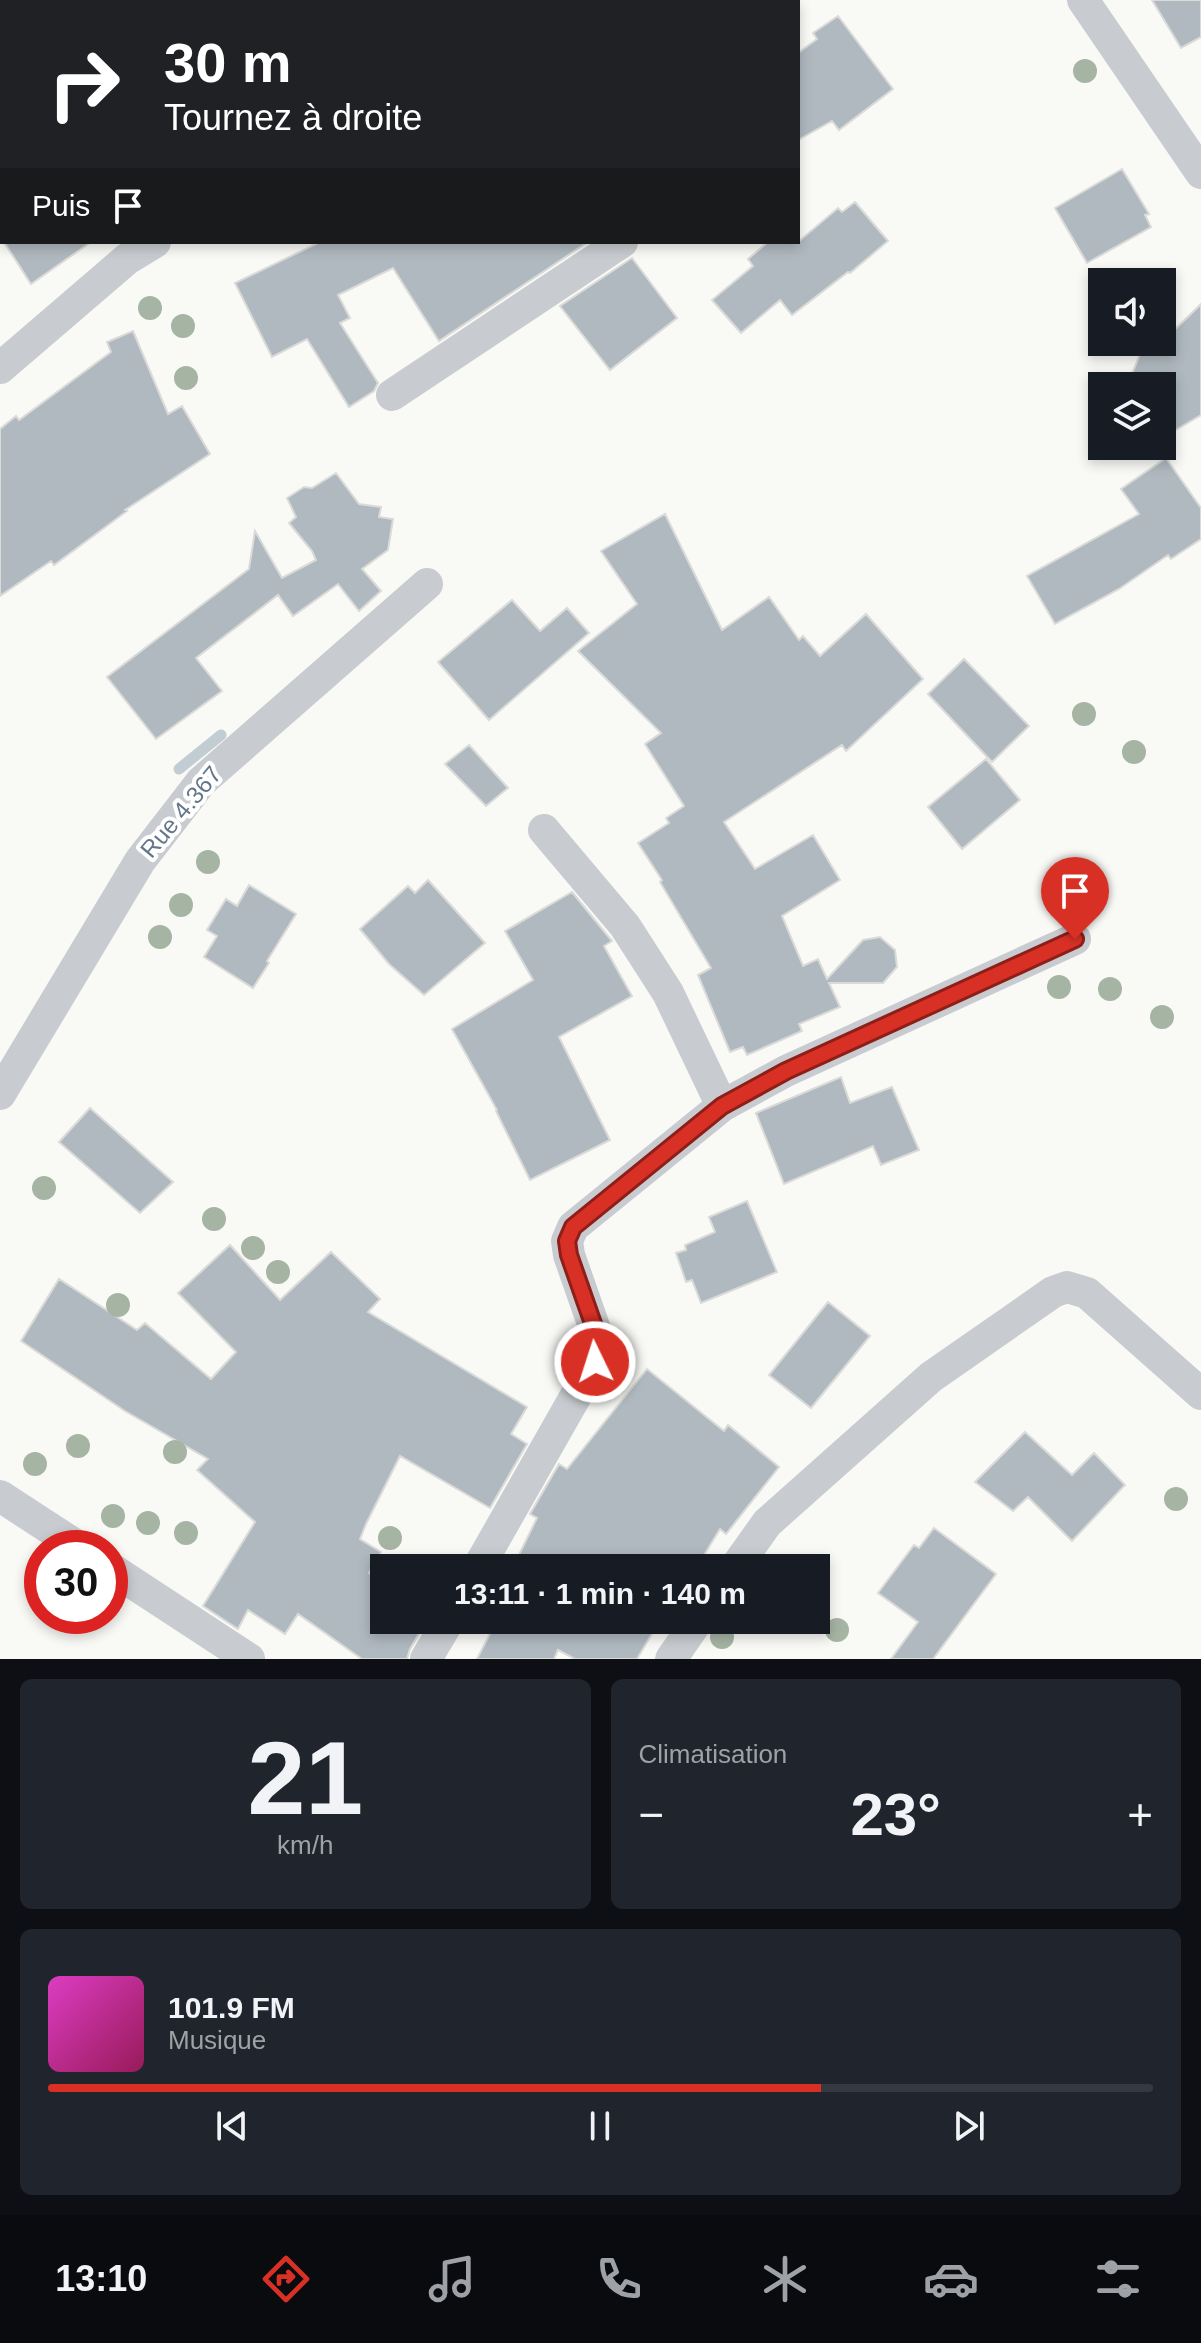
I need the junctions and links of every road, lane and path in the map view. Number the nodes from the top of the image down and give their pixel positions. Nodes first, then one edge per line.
1 (1090, 3) edge
2 (1201, 173) edge
3 (152, 244) edge
4 (619, 244) edge
5 (0, 368) edge
6 (392, 395) dead end
7 (427, 584) dead end
8 (544, 830) dead end
9 (1075, 939) dead end
10 (0, 1094) edge
11 (722, 1106) junction
12 (1201, 1394) edge
13 (0, 1496) edge
14 (52, 1530) edge
15 (486, 1554) edge
16 (745, 1554) edge
17 (128, 1580) edge
18 (441, 1634) edge
19 (688, 1634) edge
20 (249, 1659) edge
21 (426, 1659) edge
22 (671, 1659) edge

1 - 2 street
3 - 5 street
4 - 6 street
7 - 10 street, Rue 4.367
8 - 11 street
9 - 11 street
11 - 15 street
12 - 16 street
13 - 14 street
17 - 20 street
18 - 21 street
19 - 22 street

